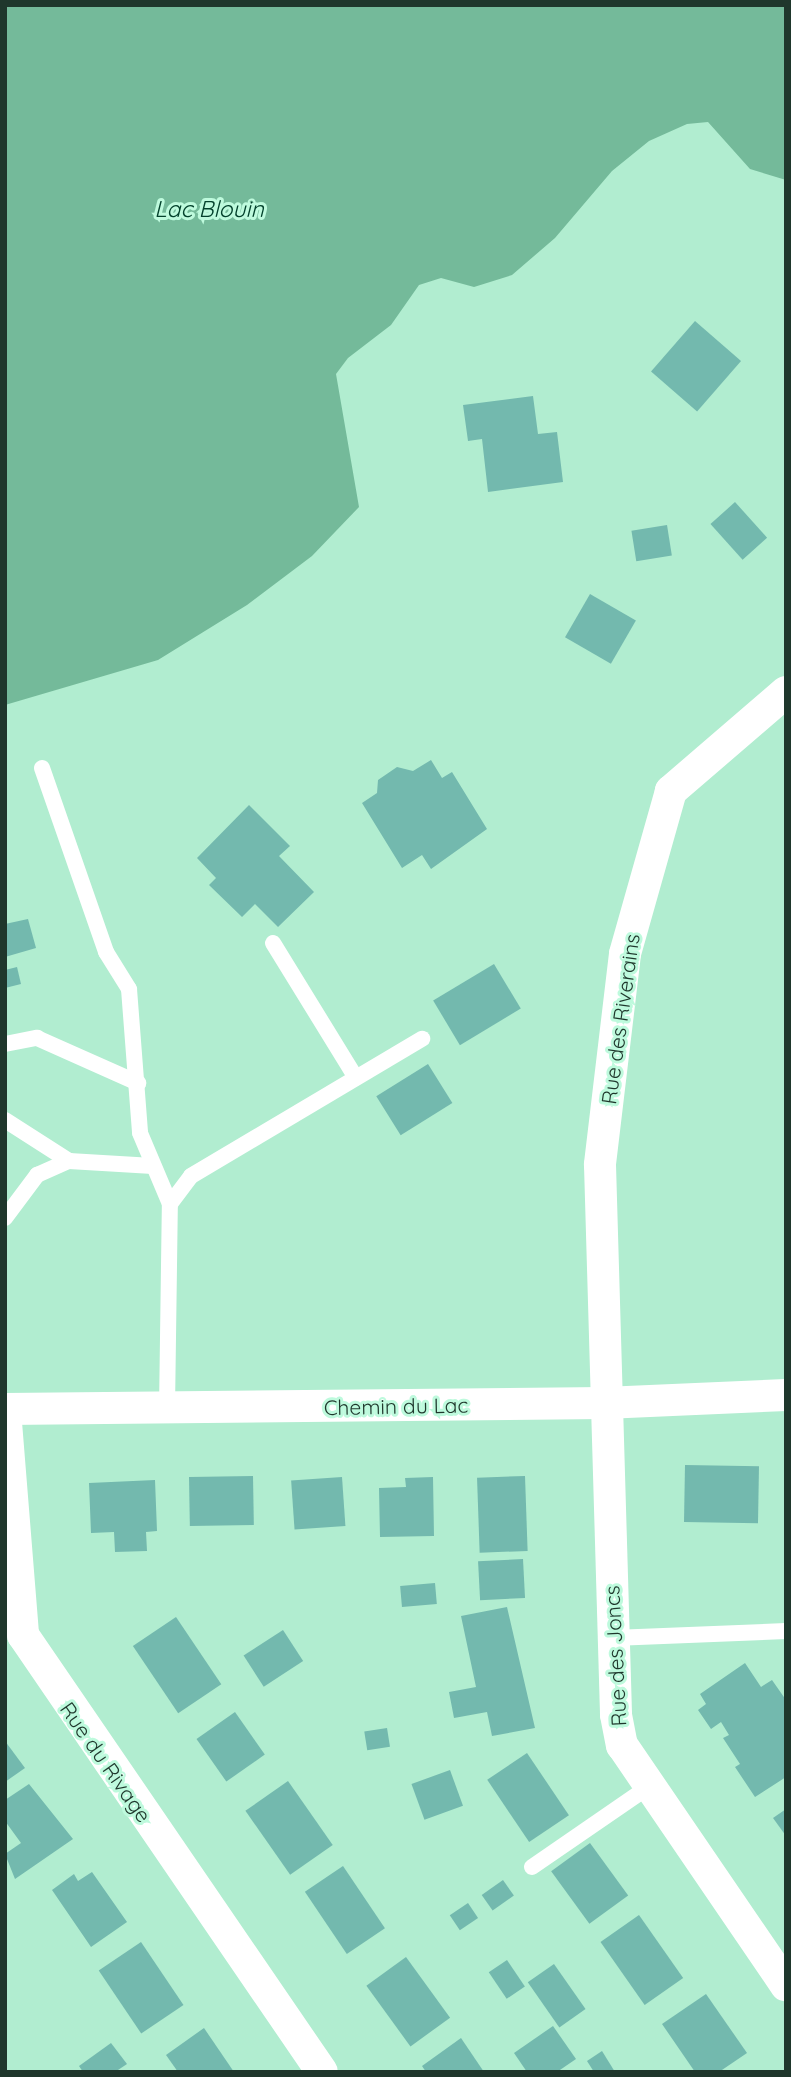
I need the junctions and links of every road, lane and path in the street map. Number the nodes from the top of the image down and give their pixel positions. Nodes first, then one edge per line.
1 (786, 692) edge
2 (42, 768) dead end
3 (273, 943) dead end
4 (422, 1039) dead end
5 (5, 1044) edge
6 (356, 1078) junction
7 (138, 1083) junction
8 (5, 1120) edge
9 (69, 1161) junction
10 (153, 1166) junction
11 (170, 1203) junction
12 (5, 1218) edge
13 (786, 1395) edge
14 (604, 1403) junction
15 (167, 1409) junction
16 (5, 1410) edge
17 (786, 1631) edge
18 (613, 1638) junction
19 (647, 1788) junction
20 (531, 1867) dead end
21 (786, 1985) edge
22 (322, 2072) edge

1 - 14 street, Rue des Riverains
2 - 7 lane
3 - 6 lane
4 - 6 lane
5 - 7 lane
6 - 11 lane
7 - 10 lane
8 - 9 lane
9 - 10 lane
9 - 12 lane
10 - 11 lane
11 - 15 lane
13 - 14 street, Chemin du Lac
14 - 15 street, Chemin du Lac
14 - 18 street, Rue des Joncs
15 - 16 street, Chemin du Lac
16 - 22 street, Rue du Rivage
17 - 18 lane
18 - 19 street, Rue des Joncs
19 - 20 lane
19 - 21 street, Rue des Joncs

